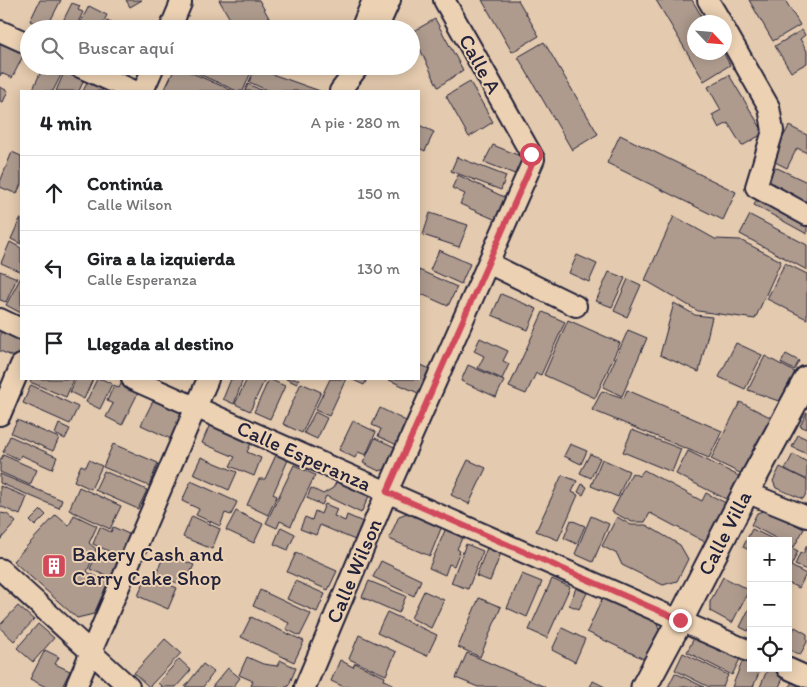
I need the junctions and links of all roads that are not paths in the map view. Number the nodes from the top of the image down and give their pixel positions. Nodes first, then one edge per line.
1 (180, 0) edge
2 (374, 0) edge
3 (390, 0) edge
4 (444, 0) edge
5 (708, 0) edge
6 (717, 15) edge
7 (174, 20) edge
8 (365, 20) edge
9 (381, 20) edge
10 (0, 31) edge
11 (20, 40) edge
12 (732, 42) edge
13 (98, 75) edge
14 (150, 75) edge
15 (344, 75) edge
16 (352, 75) edge
17 (132, 90) edge
18 (143, 90) edge
19 (340, 90) edge
20 (341, 90) edge
21 (516, 127) joint
22 (807, 216) edge
23 (488, 263) junction
24 (576, 306) dead end
25 (0, 319) edge
26 (20, 329) edge
27 (20, 367) edge
28 (134, 380) edge
29 (208, 380) edge
30 (805, 386) edge
31 (195, 407) junction
32 (0, 415) edge
33 (387, 492) junction
34 (746, 492) junction
35 (807, 516) edge
36 (0, 569) edge
37 (680, 620) junction
38 (747, 650) edge
39 (91, 653) junction
40 (792, 670) edge
41 (807, 677) edge
42 (76, 687) edge
43 (128, 687) edge
44 (304, 687) edge
45 (644, 687) edge

1 - 7 street
2 - 8 street
3 - 9 street
4 - 21 street, Calle A
5 - 6 street
10 - 11 street
12 - 22 street
13 - 17 street
14 - 18 street
15 - 19 street
16 - 20 street
21 - 23 street, Calle Wilson
23 - 24 street
23 - 33 street, Calle Wilson
25 - 26 street
27 - 32 street
28 - 31 street, Calle Esperanza
29 - 31 street
30 - 34 main road, Calle Villa
31 - 33 street, Calle Esperanza
31 - 39 street
33 - 37 street, Calle Esperanza
33 - 44 street, Calle Wilson
34 - 35 street
34 - 37 main road, Calle Villa
36 - 39 street
37 - 38 street, Calle Esperanza
37 - 45 main road, Calle Villa
39 - 42 street
39 - 43 street
40 - 41 street

